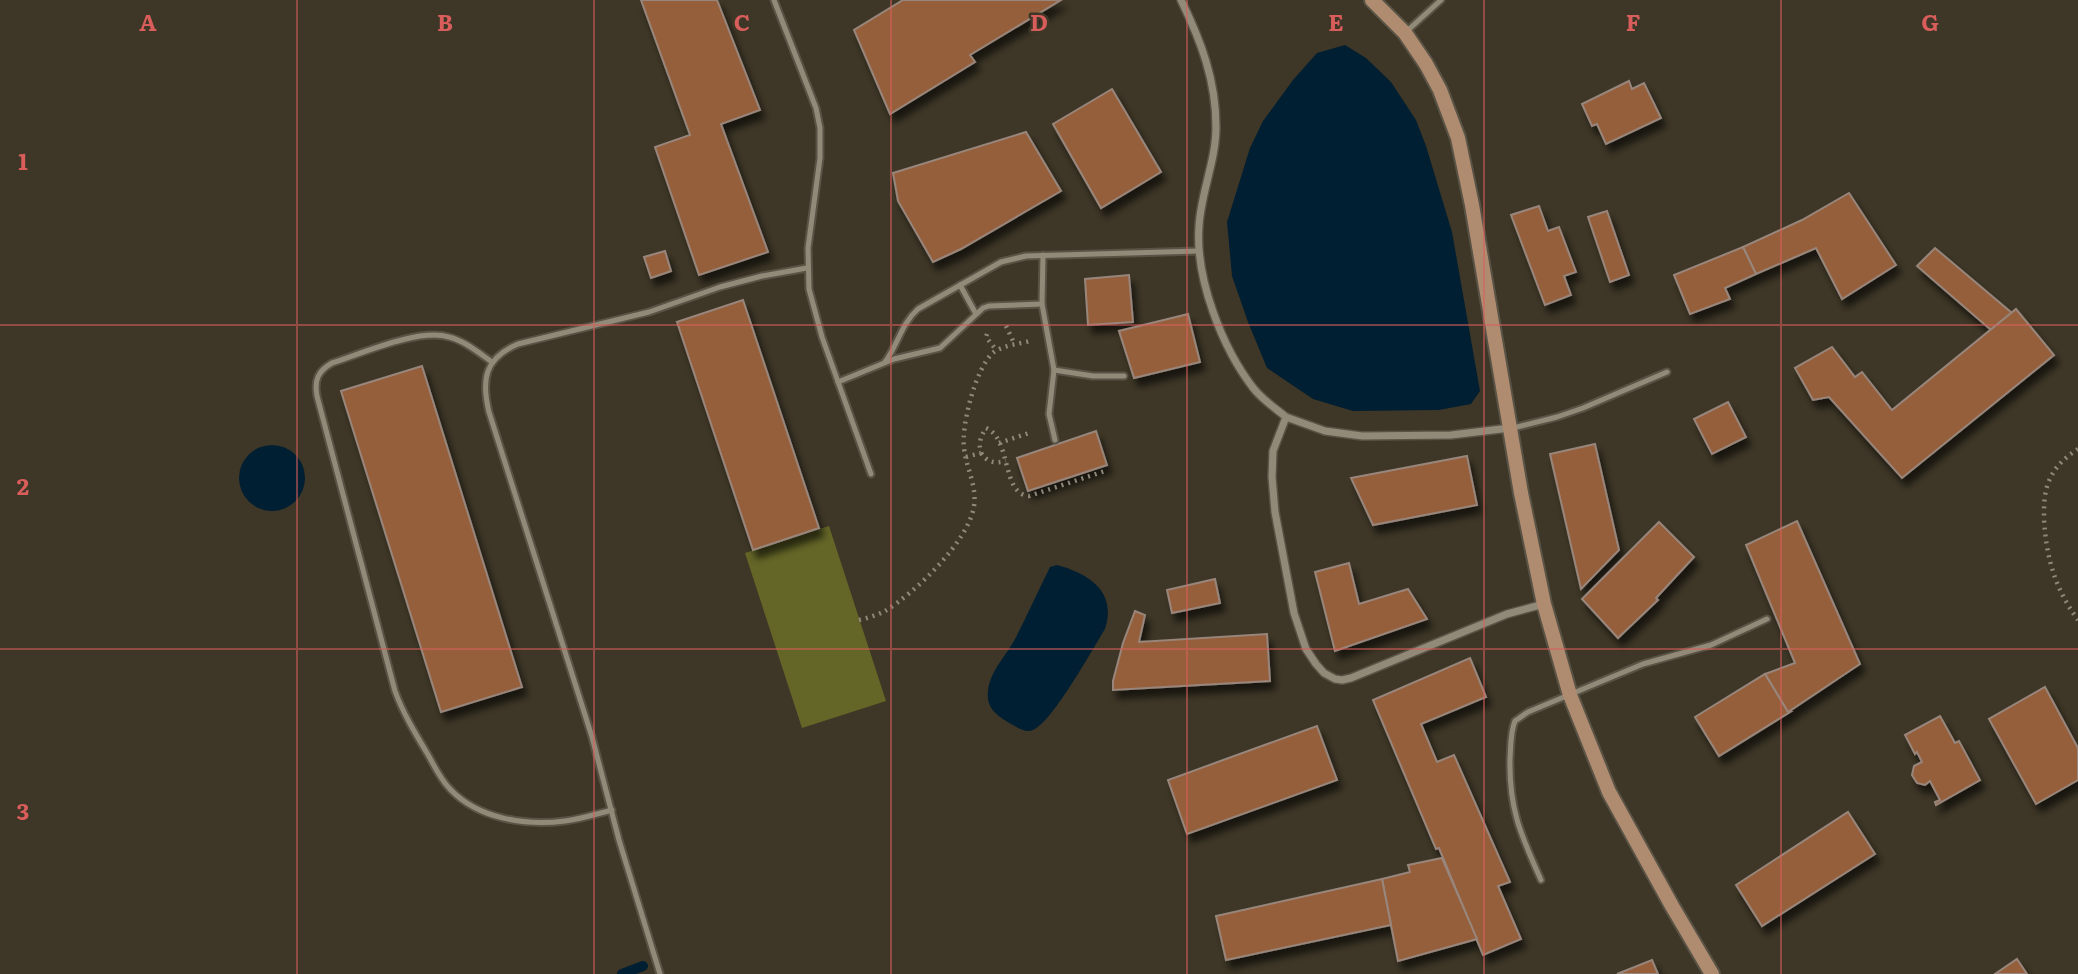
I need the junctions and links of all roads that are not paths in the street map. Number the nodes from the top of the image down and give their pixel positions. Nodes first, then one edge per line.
1 (774, 0) edge
2 (1181, 0) edge
3 (1372, 0) edge
4 (1441, 0) edge
5 (1405, 33) junction
6 (1199, 251) junction
7 (1043, 256) junction
8 (807, 268) junction
9 (960, 285) junction
10 (1042, 304) junction
11 (976, 314) junction
12 (492, 362) junction
13 (885, 362) junction
14 (1054, 370) junction
15 (1667, 372) dead end
16 (1124, 376) dead end
17 (838, 382) junction
18 (1286, 417) junction
19 (1510, 428) junction
20 (1055, 440) dead end
21 (871, 474) dead end
22 (1544, 604) junction
23 (1767, 620) dead end
24 (1570, 695) junction
25 (612, 810) junction
26 (1541, 880) dead end
27 (660, 974) edge
28 (1712, 974) edge

1 - 8 lane
2 - 6 street
3 - 5 street
4 - 5 lane
5 - 19 street
6 - 7 lane
6 - 18 street
7 - 9 lane
7 - 10 lane
8 - 12 lane
8 - 17 lane
9 - 11 lane
9 - 13 lane
10 - 11 lane
10 - 14 lane
11 - 13 lane
12 - 25 lane
12 - 25 lane
13 - 17 lane
14 - 16 lane
14 - 20 lane
15 - 19 lane
17 - 21 lane
18 - 19 street
18 - 22 street
19 - 22 street
22 - 24 street
23 - 24 lane
24 - 26 lane
24 - 28 street
25 - 27 lane

